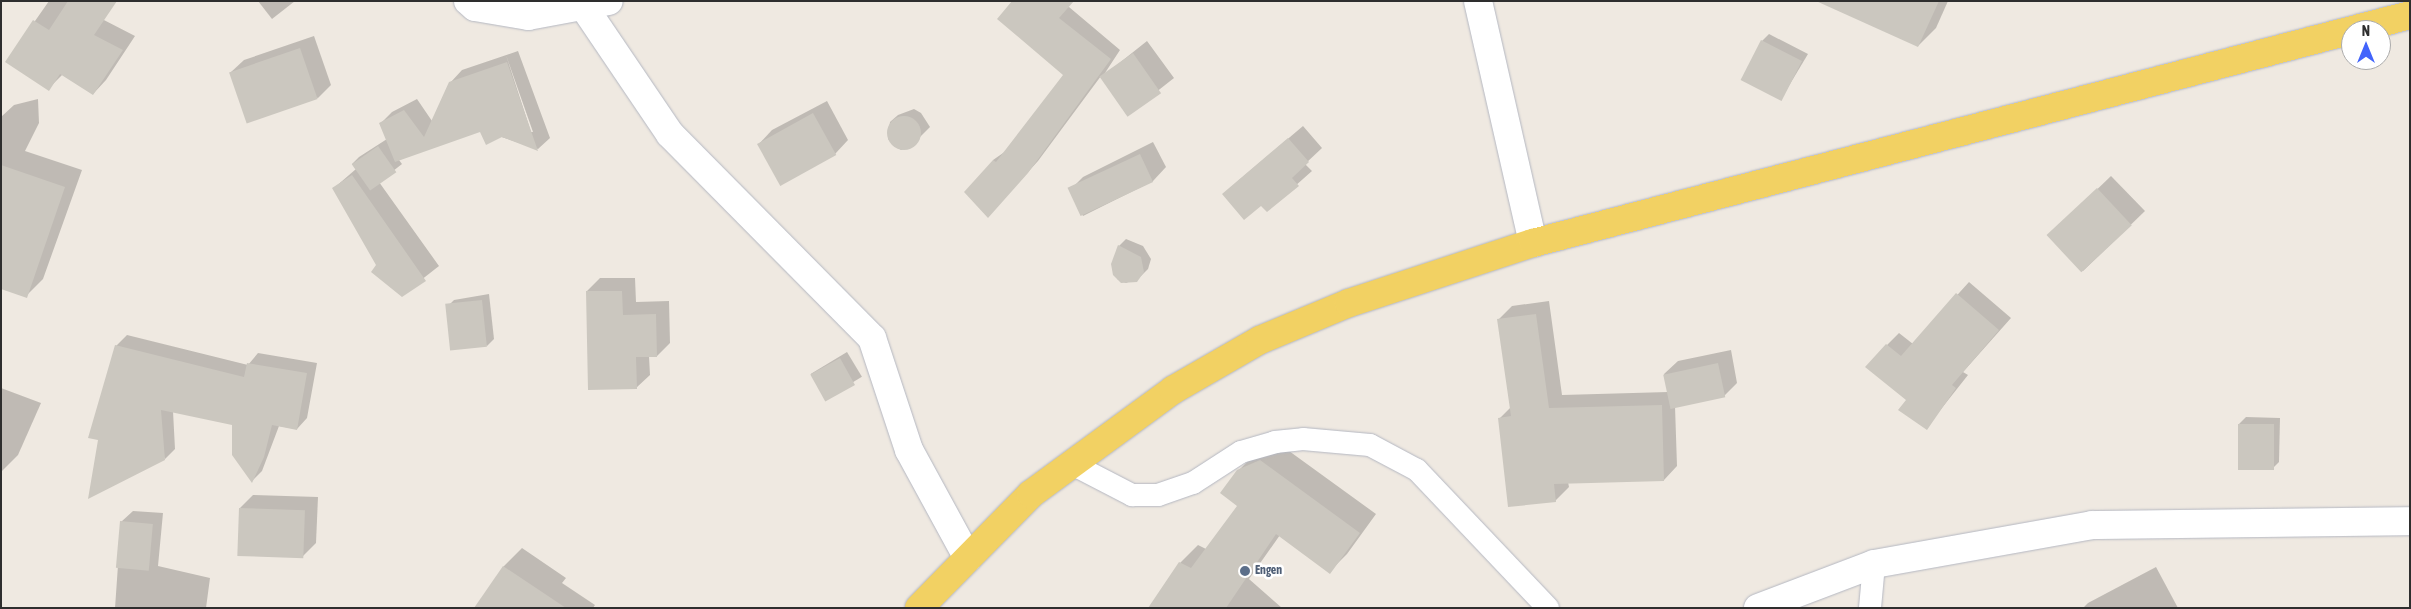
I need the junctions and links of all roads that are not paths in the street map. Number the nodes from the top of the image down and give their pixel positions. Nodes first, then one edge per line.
1 (468, 1) edge
2 (1478, 1) edge
3 (597, 4) edge
4 (2410, 15) edge
5 (1533, 243) junction
6 (1072, 464) junction
7 (2410, 521) edge
8 (968, 558) junction
9 (1874, 564) junction
10 (919, 608) edge
11 (1548, 608) edge
12 (1758, 608) edge
13 (1870, 608) edge

1 - 3 street
2 - 5 street
3 - 8 street
4 - 5 main road
5 - 6 main road
6 - 8 main road
6 - 11 lane
7 - 9 street
8 - 10 main road
9 - 12 street
9 - 13 lane

